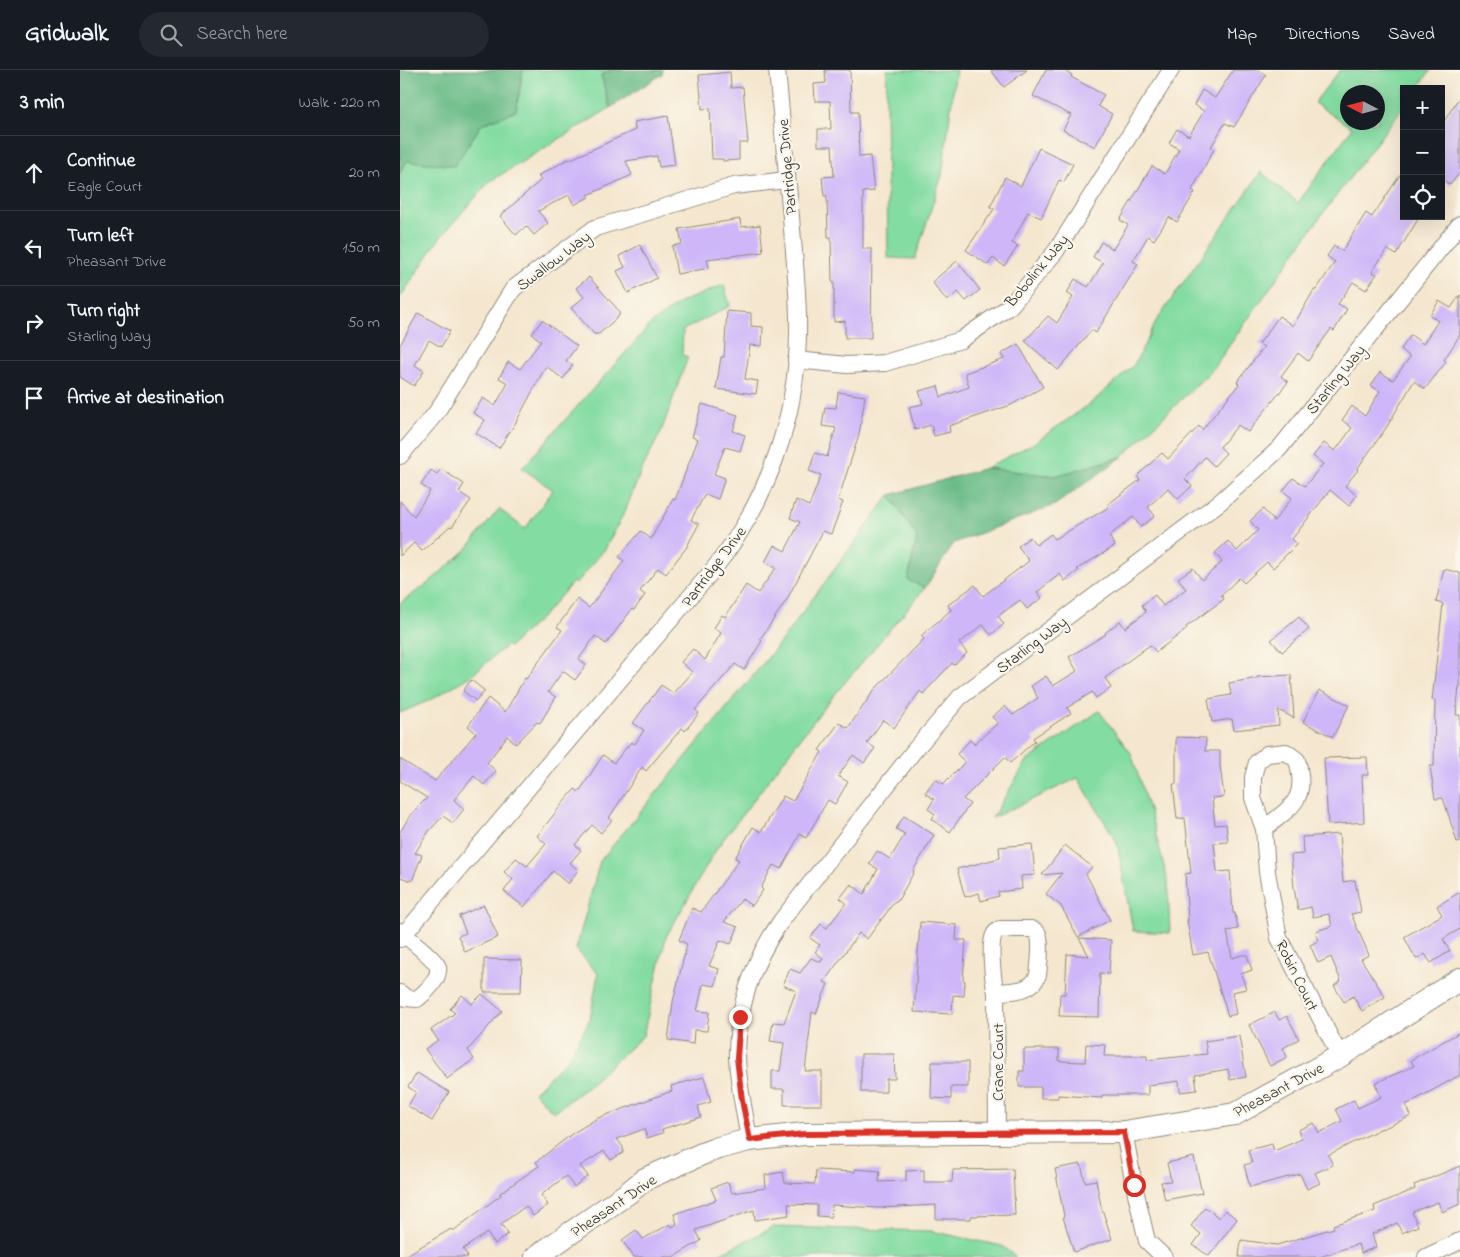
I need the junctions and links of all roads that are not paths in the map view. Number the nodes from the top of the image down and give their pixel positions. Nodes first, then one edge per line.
1 (778, 70) edge
2 (1166, 72) edge
3 (787, 180) junction
4 (1460, 224) edge
5 (796, 360) junction
6 (400, 456) edge
7 (1264, 830) dead end
8 (401, 935) edge
9 (1460, 979) edge
10 (996, 992) dead end
11 (400, 993) edge
12 (1340, 1056) junction
13 (1124, 1132) junction
14 (997, 1133) junction
15 (750, 1140) junction
16 (1460, 1241) edge
17 (536, 1257) edge
18 (1164, 1257) edge
19 (1426, 1257) edge

1 - 3 street, Partridge Drive
2 - 5 street, Bobolink Way
3 - 5 street, Partridge Drive
3 - 6 street, Swallow Way
4 - 15 street, Starling Way
5 - 8 street, Partridge Drive
7 - 12 street, Robin Court
8 - 11 street
9 - 12 street, Pheasant Drive
10 - 14 street, Crane Court
12 - 13 street, Pheasant Drive
13 - 14 street, Pheasant Drive
13 - 18 street
14 - 15 street, Pheasant Drive
15 - 17 street, Pheasant Drive
16 - 19 street

